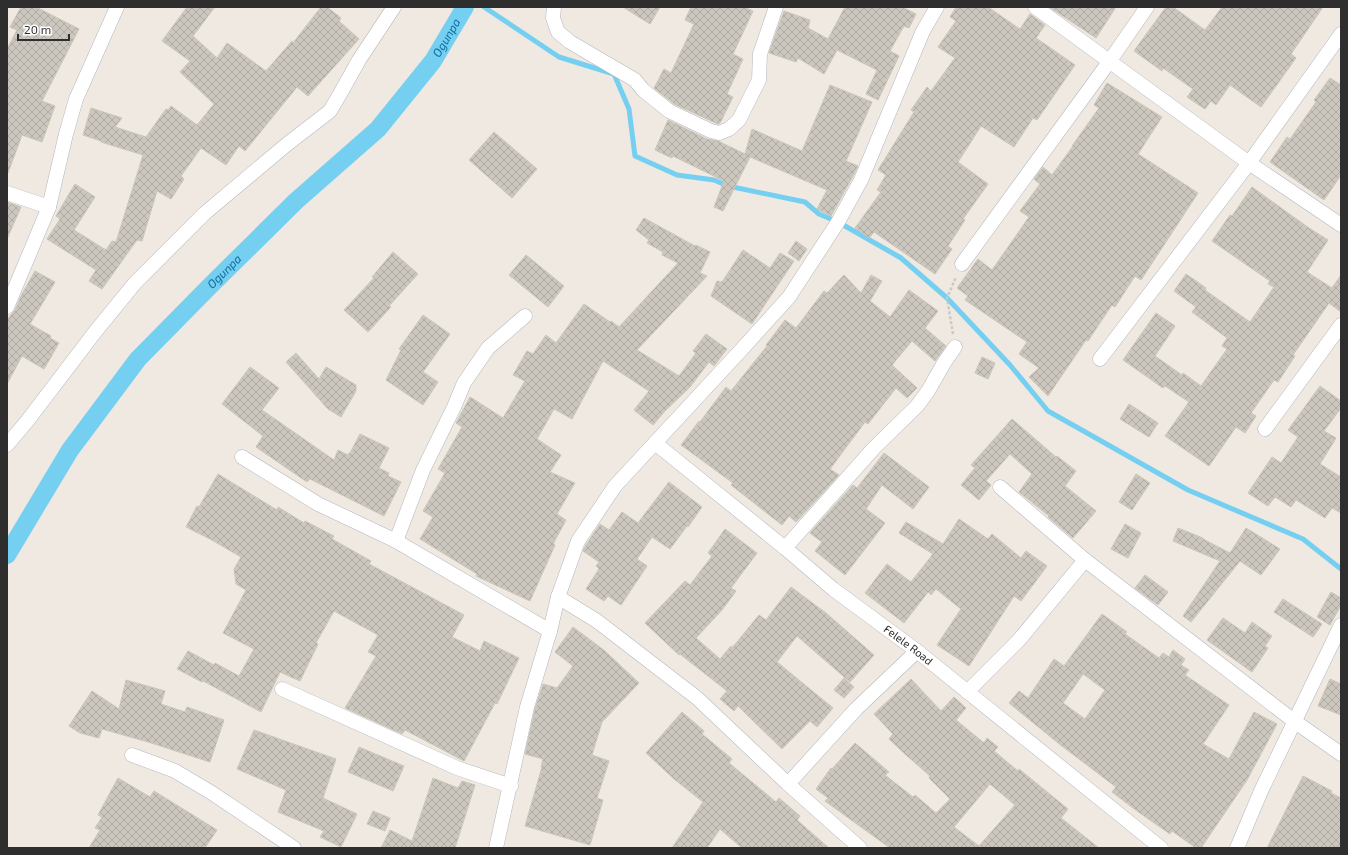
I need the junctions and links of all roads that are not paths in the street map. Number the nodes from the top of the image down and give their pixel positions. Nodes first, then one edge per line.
1 (117, 7) edge
2 (394, 7) edge
3 (554, 7) edge
4 (776, 7) edge
5 (937, 7) edge
6 (1035, 7) edge
7 (1147, 7) edge
8 (1341, 34) edge
9 (1109, 62) junction
10 (1249, 163) junction
11 (7, 193) edge
12 (49, 207) junction
13 (1341, 225) edge
14 (962, 264) road end
15 (7, 307) edge
16 (525, 316) dead end
17 (1341, 325) edge
18 (955, 347) road end
19 (1100, 359) dead end
20 (1265, 429) dead end
21 (655, 443) junction
22 (7, 445) edge
23 (242, 457) dead end
24 (1000, 488) dead end
25 (396, 541) junction
26 (785, 548) junction
27 (1085, 560) junction
28 (558, 597) junction
29 (1341, 625) edge
30 (550, 631) junction
31 (916, 651) junction
32 (282, 689) dead end
33 (967, 692) junction
34 (1294, 721) junction
35 (1341, 754) edge
36 (132, 755) dead end
37 (788, 784) junction
38 (511, 786) junction
39 (291, 847) edge
40 (496, 848) edge
41 (860, 848) edge
42 (1161, 848) edge
43 (1237, 848) edge

1 - 12 street
2 - 22 street
3 - 4 street
5 - 21 street
6 - 9 street
7 - 9 street
8 - 10 street
9 - 10 street
9 - 14 street
10 - 13 street
10 - 19 street
11 - 12 street
12 - 15 street
16 - 25 street
17 - 20 street
18 - 26 street
21 - 26 street, Felele Road
21 - 28 street
23 - 25 street
24 - 27 street
25 - 30 street
26 - 31 street, Felele Road
27 - 33 street
27 - 34 street
28 - 30 street
28 - 37 street
29 - 34 street
30 - 38 street
31 - 33 street, Felele Road
31 - 37 street
32 - 38 street
33 - 42 street, Felele Road
34 - 35 street
34 - 43 street
36 - 39 street
37 - 41 street
38 - 40 street

